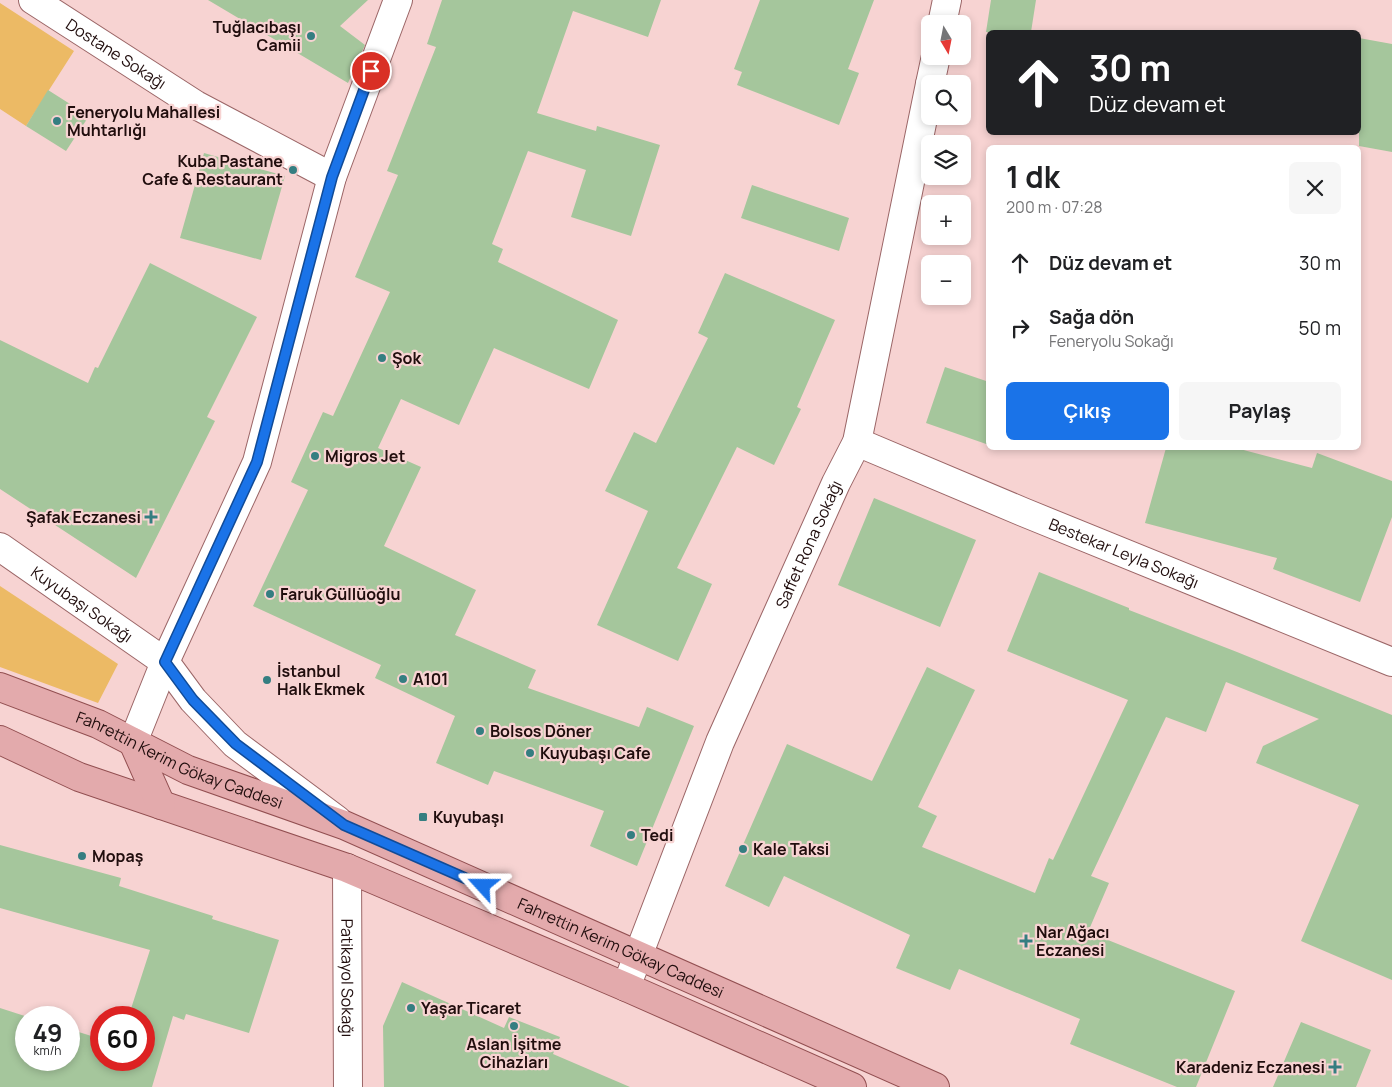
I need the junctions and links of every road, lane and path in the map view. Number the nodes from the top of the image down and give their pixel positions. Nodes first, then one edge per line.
1 (33, 0) edge
2 (398, 0) edge
3 (947, 0) edge
4 (944, 15) edge
5 (922, 125) edge
6 (332, 177) junction
7 (857, 442) junction
8 (0, 547) edge
9 (165, 662) junction
10 (1392, 662) edge
11 (0, 687) edge
12 (0, 740) edge
13 (133, 742) junction
14 (161, 805) junction
15 (344, 825) junction
16 (347, 868) junction
17 (639, 955) junction
18 (626, 987) junction
19 (348, 1087) edge
20 (852, 1087) edge
21 (935, 1087) edge

1 - 6 street, Dostane Sokağı
2 - 6 street
3 - 4 street
5 - 7 street, Saffet Rona Sokağı
6 - 9 street
7 - 10 street, Bestekar Leyla Sokağı
7 - 17 street, Saffet Rona Sokağı
8 - 9 street, Kuyubaşı Sokağı
9 - 13 street
9 - 15 street, Kuyubaşı Sokağı
11 - 13 main road, Fahrettin Kerim Gökay Caddesi
12 - 14 main road
13 - 14 main road
13 - 15 main road, Fahrettin Kerim Gökay Caddesi
14 - 16 main road
15 - 17 main road, Fahrettin Kerim Gökay Caddesi
16 - 18 main road
16 - 19 street, Patikayol Sokağı
17 - 18 street, Saffet Rona Sokağı
17 - 21 main road, Fahrettin Kerim Gökay Caddesi
18 - 20 main road

